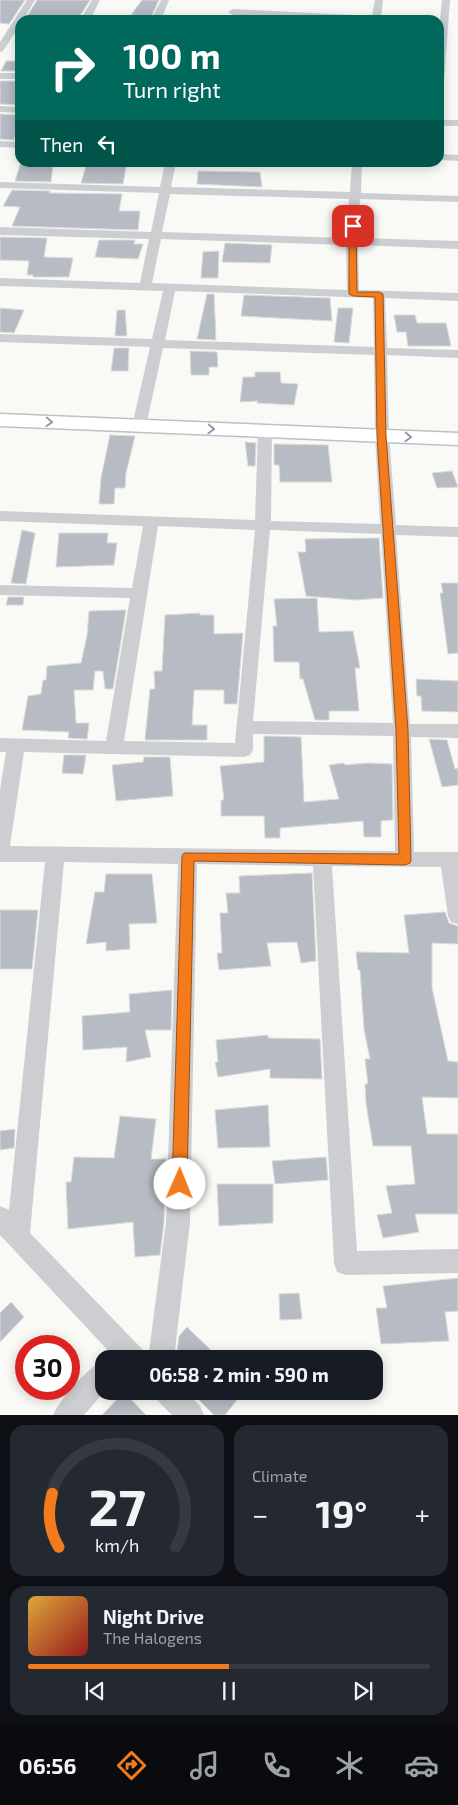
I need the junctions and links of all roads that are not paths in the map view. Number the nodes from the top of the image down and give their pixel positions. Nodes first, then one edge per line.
1 (31, 0) edge
2 (96, 0) edge
3 (165, 0) edge
4 (237, 0) edge
5 (379, 0) edge
6 (446, 0) edge
7 (304, 14) edge
8 (23, 15) edge
9 (88, 15) edge
10 (158, 15) edge
11 (231, 15) edge
12 (268, 15) edge
13 (377, 15) edge
14 (444, 23) edge
15 (15, 28) edge
16 (5, 46) edge
17 (0, 76) edge
18 (15, 76) edge
19 (0, 109) edge
20 (15, 110) edge
21 (444, 123) edge
22 (458, 124) edge
23 (0, 144) edge
24 (15, 145) edge
25 (444, 157) edge
26 (458, 158) edge
27 (170, 167) edge
28 (357, 167) edge
29 (0, 185) edge
30 (164, 190) junction
31 (355, 196) junction
32 (458, 199) edge
33 (0, 230) edge
34 (156, 235) junction
35 (352, 242) junction
36 (458, 245) edge
37 (0, 282) edge
38 (145, 287) junction
39 (170, 288) junction
40 (353, 294) junction
41 (379, 294) junction
42 (458, 297) edge
43 (0, 338) edge
44 (157, 344) junction
45 (380, 352) junction
46 (458, 354) edge
47 (0, 405) edge
48 (141, 418) junction
49 (0, 420) edge
50 (458, 424) edge
51 (382, 428) junction
52 (265, 431) junction
53 (458, 439) edge
54 (0, 516) edge
55 (151, 521) junction
56 (263, 526) junction
57 (388, 530) junction
58 (458, 532) edge
59 (0, 590) edge
60 (139, 593) junction
61 (244, 727) junction
62 (402, 730) junction
63 (458, 731) edge
64 (8, 745) edge
65 (114, 747) junction
66 (0, 853) edge
67 (55, 854) junction
68 (188, 856) junction
69 (322, 858) junction
70 (405, 860) junction
71 (454, 860) edge
72 (458, 916) edge
73 (0, 1218) edge
74 (18, 1237) junction
75 (458, 1262) edge
76 (120, 1350) edge
77 (162, 1350) edge
78 (95, 1383) edge
79 (175, 1400) edge
80 (66, 1415) edge
81 (190, 1415) edge

1 - 8 street
2 - 9 street
3 - 10 street
4 - 11 street
5 - 13 street
6 - 14 street
7 - 12 street
15 - 16 street
17 - 18 street
19 - 20 street
21 - 22 street
23 - 24 street
25 - 26 street
27 - 30 street
28 - 31 street
29 - 30 street
30 - 31 street
30 - 34 street
31 - 32 street
31 - 35 street
33 - 34 street
34 - 35 street
34 - 38 street
35 - 36 street
35 - 40 street
37 - 38 street
38 - 39 street
39 - 40 street
39 - 44 street
40 - 41 street
41 - 42 street
41 - 45 street
43 - 44 street
44 - 45 street
44 - 48 street
45 - 46 street
45 - 51 street
47 - 48 street
49 -> 48 street
48 - 51 street
48 -> 52 street
50 - 51 street
51 - 52 street
51 -> 53 street
51 - 57 street
52 - 56 street
54 - 55 street
55 - 56 street
55 - 60 street
56 - 57 street
56 - 61 street
57 - 58 street
57 - 62 street
59 - 60 street
60 - 65 street
61 - 62 street
61 - 65 street
62 - 63 street
62 - 70 street
64 - 65 street
64 - 66 street
66 - 67 street
67 - 68 street
67 - 74 street
68 - 69 street
68 - 77 street
69 - 70 street
69 - 75 street
70 - 71 street
71 - 72 street
73 - 74 street
74 - 76 street
78 - 80 street
79 - 81 street

